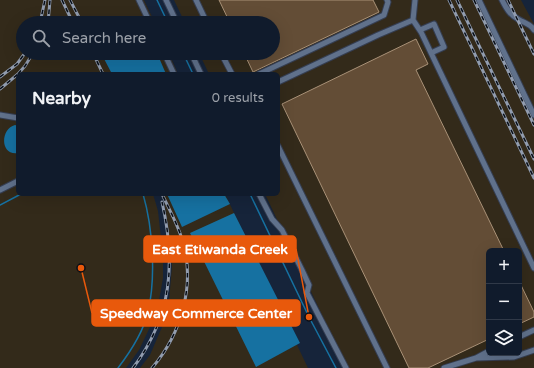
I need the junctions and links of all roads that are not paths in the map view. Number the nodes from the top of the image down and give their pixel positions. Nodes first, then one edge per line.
1 (138, 0) edge
2 (166, 0) edge
3 (196, 0) edge
4 (387, 0) edge
5 (415, 0) edge
6 (479, 0) edge
7 (502, 0) edge
8 (146, 16) edge
9 (174, 16) edge
10 (204, 16) edge
11 (413, 20) junction
12 (420, 30) junction
13 (534, 30) edge
14 (431, 53) junction
15 (167, 60) edge
16 (194, 60) edge
17 (225, 60) edge
18 (173, 72) edge
19 (200, 72) edge
20 (231, 72) edge
21 (262, 72) edge
22 (280, 81) edge
23 (0, 115) edge
24 (534, 115) edge
25 (16, 118) edge
26 (280, 150) edge
27 (16, 182) edge
28 (0, 190) edge
29 (261, 196) edge
30 (534, 268) edge
31 (534, 330) edge
32 (522, 336) edge
33 (534, 350) edge
34 (486, 353) edge
35 (476, 358) junction
36 (346, 368) edge
37 (387, 368) edge
38 (444, 368) edge

1 - 8 lane
2 - 9 lane
3 - 10 lane
4 - 21 lane
5 - 11 lane
6 - 24 lane
7 - 13 lane
11 - 12 lane
11 - 22 lane
12 - 14 lane
12 - 14 lane
14 - 30 lane
15 - 18 lane
16 - 19 lane
17 - 20 lane
23 - 25 lane
26 - 37 lane
27 - 28 lane
29 - 36 lane
31 - 32 lane
33 - 35 lane
34 - 35 lane
35 - 38 lane

